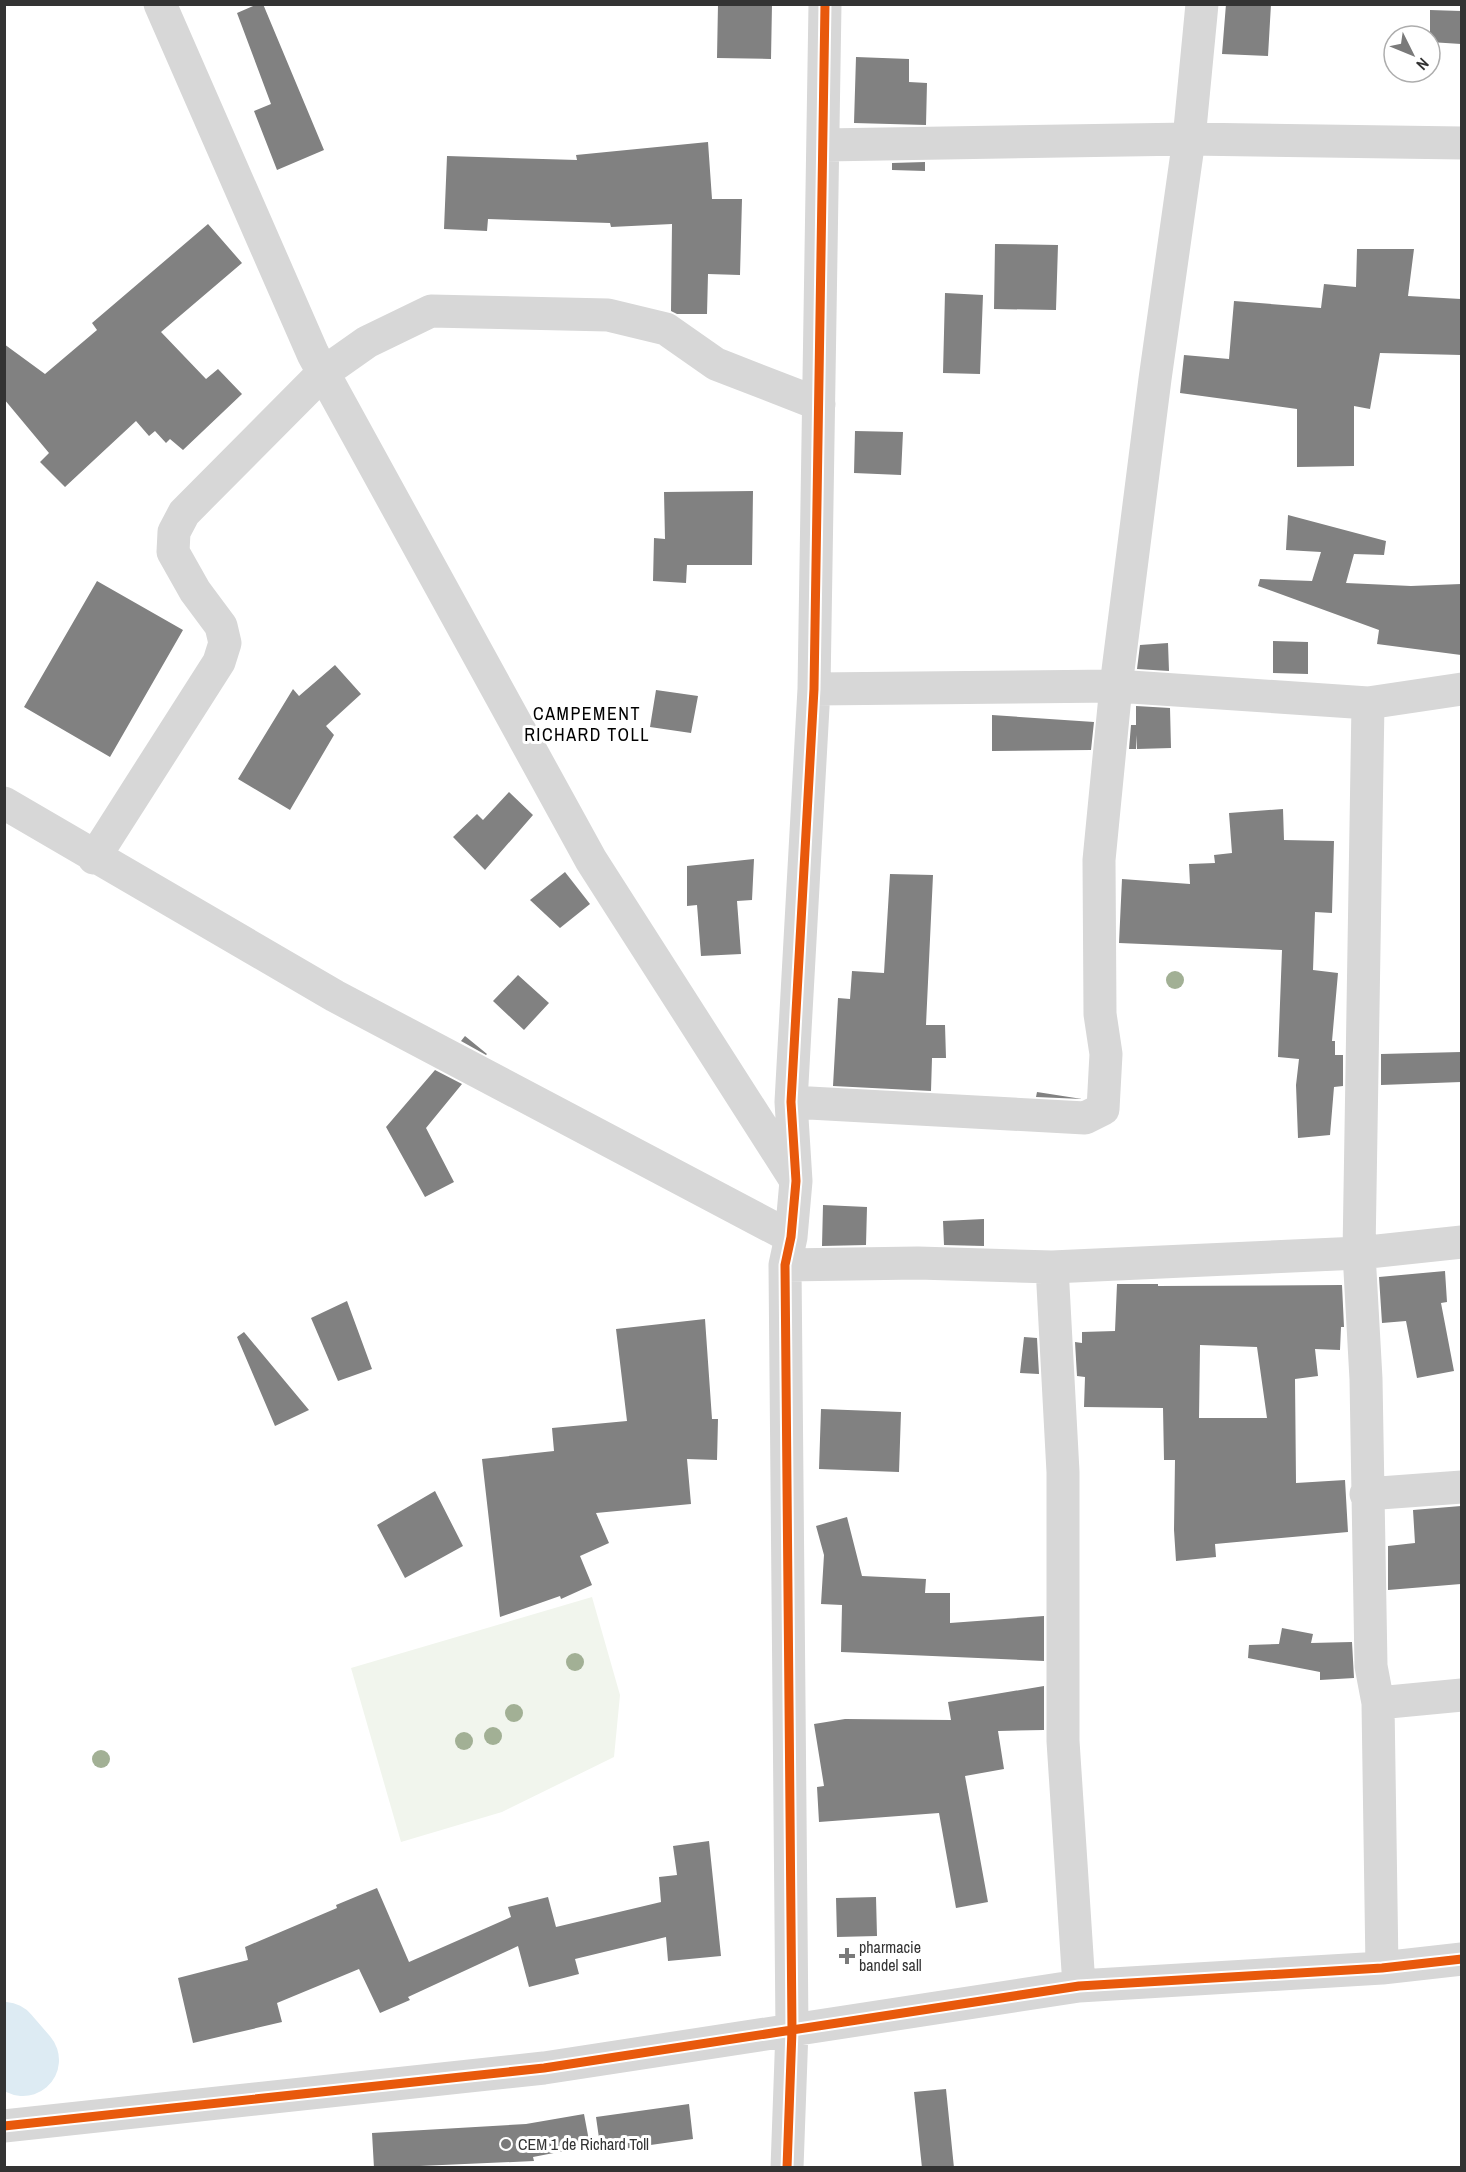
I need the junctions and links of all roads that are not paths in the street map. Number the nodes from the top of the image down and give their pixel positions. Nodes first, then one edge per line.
1 (159, 4) edge
2 (825, 4) edge
3 (1202, 4) edge
4 (1189, 139) junction
5 (1461, 143) edge
6 (824, 145) junction
7 (323, 373) junction
8 (819, 404) junction
9 (1116, 686) junction
10 (814, 689) junction
11 (1461, 689) edge
12 (1368, 703) junction
13 (4, 803) edge
14 (94, 858) junction
15 (791, 1102) junction
16 (796, 1181) junction
17 (1461, 1242) edge
18 (788, 1251) junction
19 (1359, 1252) junction
20 (1052, 1267) junction
21 (1461, 1487) edge
22 (1366, 1494) junction
23 (1461, 1695) edge
24 (1378, 1703) junction
25 (1461, 1959) edge
26 (1382, 1968) junction
27 (1080, 1986) junction
28 (792, 2030) junction
29 (4, 2126) edge
30 (787, 2168) edge

1 - 7 street
2 - 6 street
3 - 4 street
4 - 5 street
4 - 6 street
4 - 9 street
6 - 8 street
7 - 8 street
7 - 14 street
7 - 16 street
8 - 10 street
9 - 10 street
9 - 12 street
9 - 15 street
10 - 15 street
11 - 12 street
12 - 19 street
13 - 14 street
14 - 18 street
15 - 16 street
16 - 18 street
17 - 19 street
18 - 20 street
18 - 28 street
19 - 20 street
19 - 22 street
20 - 27 street
21 - 22 street
22 - 24 street
23 - 24 street
24 - 26 street
25 - 26 street
26 - 27 street
27 - 28 street
28 - 29 street
28 - 30 street

